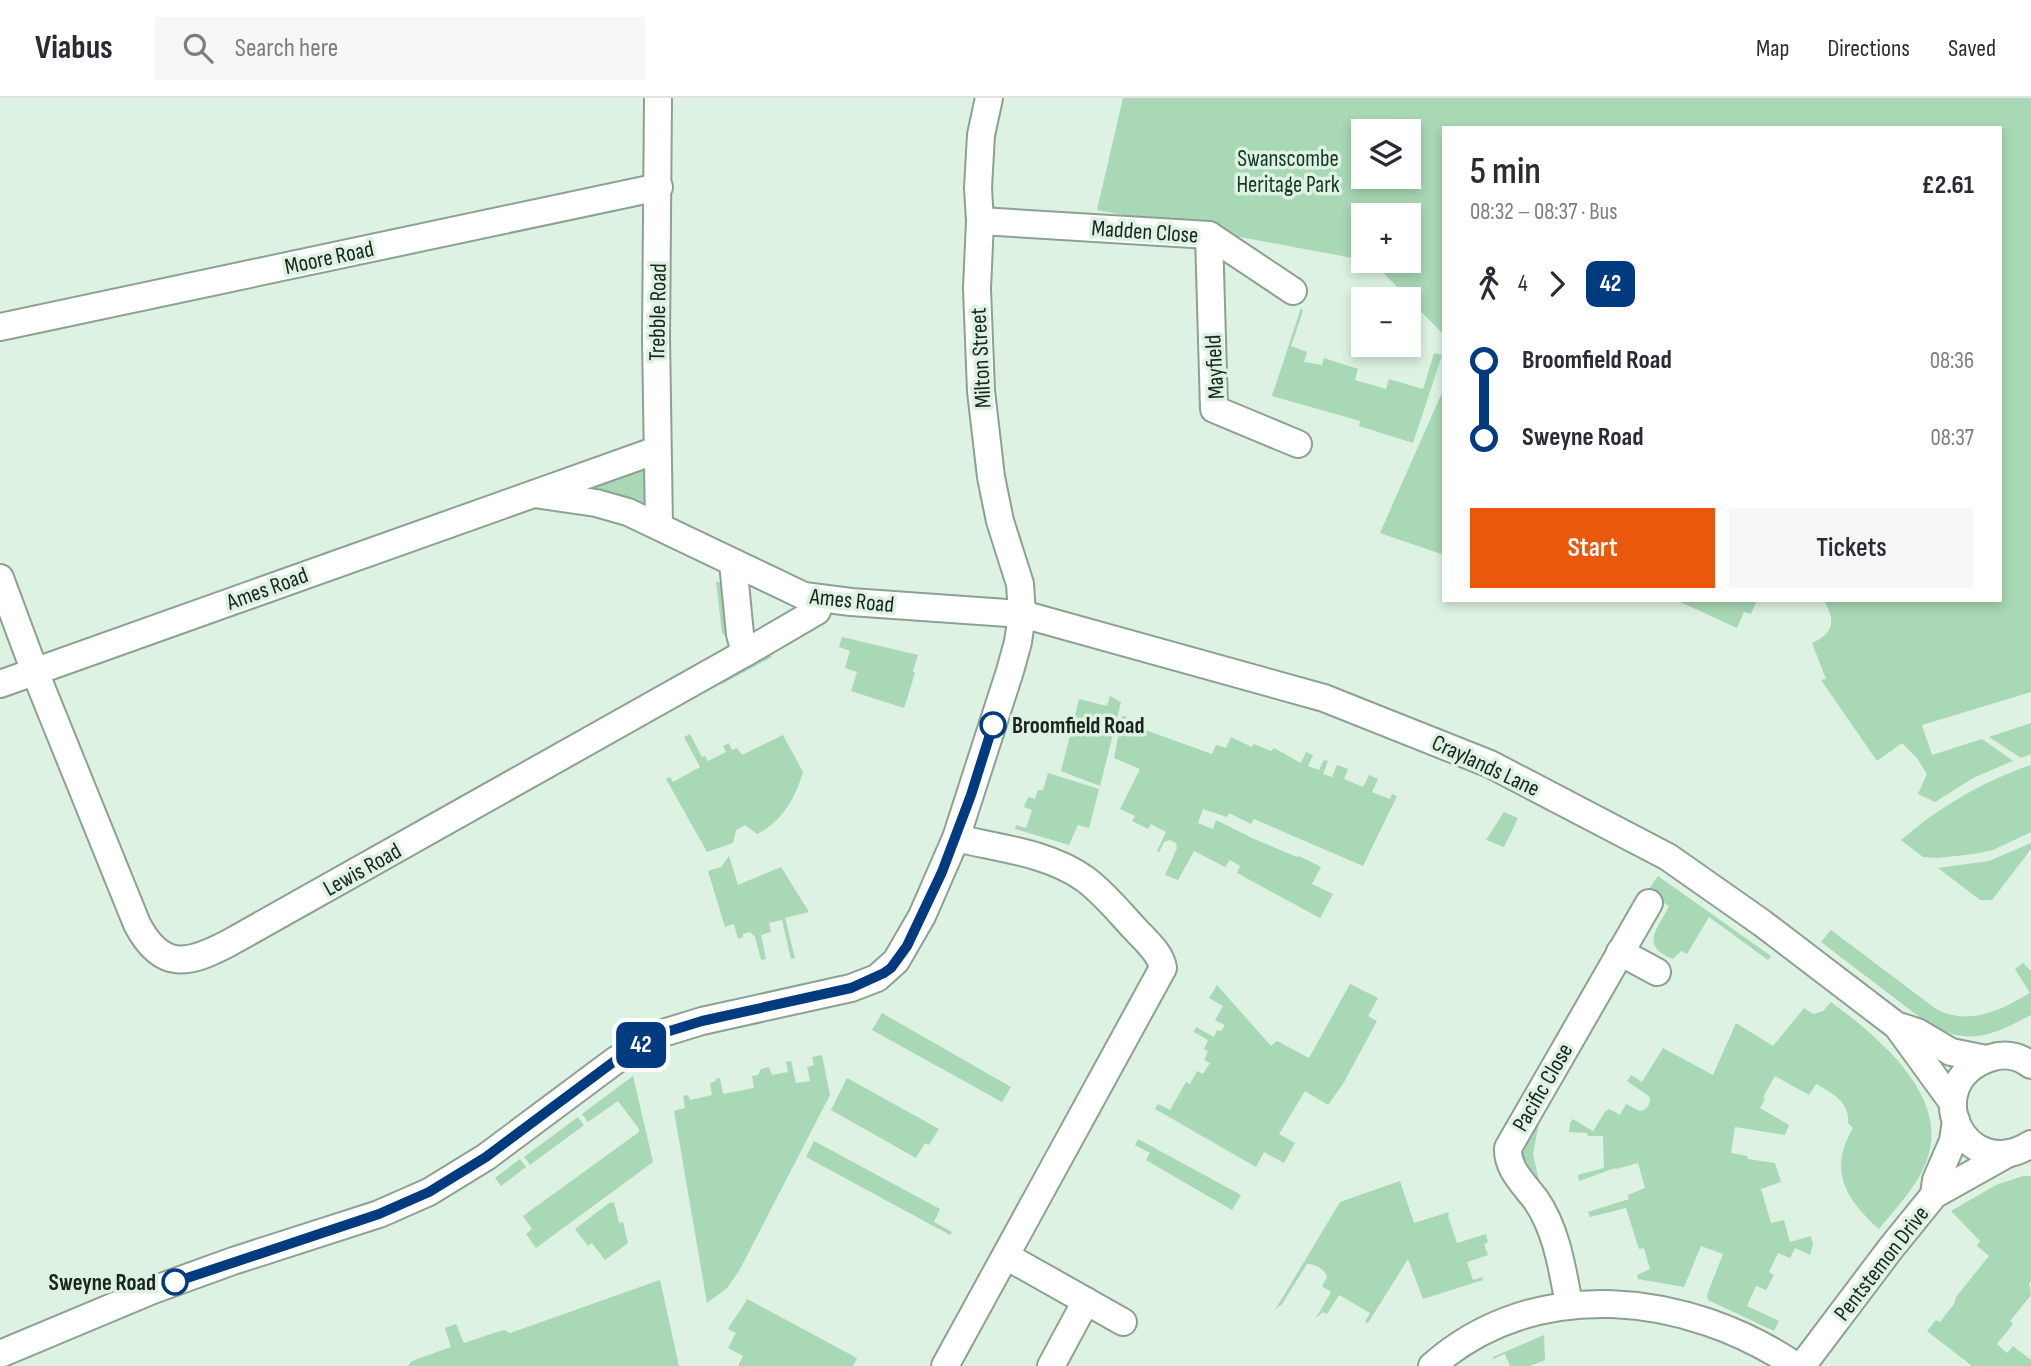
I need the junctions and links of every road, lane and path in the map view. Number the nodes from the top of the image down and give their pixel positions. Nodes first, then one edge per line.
1 (658, 98) edge
2 (982, 99) edge
3 (659, 187) junction
4 (980, 221) junction
5 (1209, 235) junction
6 (1293, 291) dead end
7 (0, 327) edge
8 (1298, 444) dead end
9 (657, 450) junction
10 (534, 494) junction
11 (659, 526) junction
12 (733, 563) junction
13 (0, 578) edge
14 (821, 599) junction
15 (1022, 614) junction
16 (745, 653) junction
17 (35, 672) junction
18 (0, 684) edge
19 (956, 838) junction
20 (1649, 903) dead end
21 (1620, 951) junction
22 (1657, 972) dead end
23 (1897, 1026) junction
24 (1986, 1059) junction
25 (2031, 1065) edge
26 (1954, 1112) junction
27 (2023, 1150) edge
28 (1934, 1195) junction
29 (1006, 1256) junction
30 (1086, 1301) junction
31 (1569, 1304) junction
32 (1123, 1322) dead end
33 (0, 1354) edge
34 (945, 1366) edge
35 (1051, 1366) edge
36 (1432, 1366) edge
37 (1796, 1366) edge
38 (1802, 1366) edge

1 - 3 street, Trebble Road
2 - 4 street, Milton Street
3 - 7 street, Moore Road
3 - 9 street, Trebble Road
4 - 5 street, Madden Close
4 - 15 street, Milton Street
5 - 6 street, Madden Close
5 - 8 street, Mayfield
9 - 10 street, Ames Road
9 - 11 street, Trebble Road
10 - 11 street, Ames Road
10 - 17 street, Ames Road
11 - 12 street, Ames Road
12 - 14 street, Ames Road
12 - 16 street
13 - 17 street, Lewis Road
14 - 15 street, Ames Road
14 - 16 street, Lewis Road
15 - 19 street, Milton Street
15 - 23 street, Craylands Lane
16 - 17 street, Lewis Road
17 - 18 street, Ames Road
19 - 29 street
19 - 33 street, Milton Street
20 - 21 street, Pacific Close
21 - 22 street
21 - 31 street, Pacific Close
23 - 24 street, Craylands Lane
23 - 26 street, Craylands Lane
24 - 25 street, Craylands Lane
24 - 26 street
26 - 27 street, Craylands Lane
26 - 28 street
27 - 28 street, Pentstemon Drive
28 - 38 street, Pentstemon Drive
29 - 30 street
29 - 34 street
30 - 32 street
30 - 35 street
31 - 36 street
31 - 37 street

